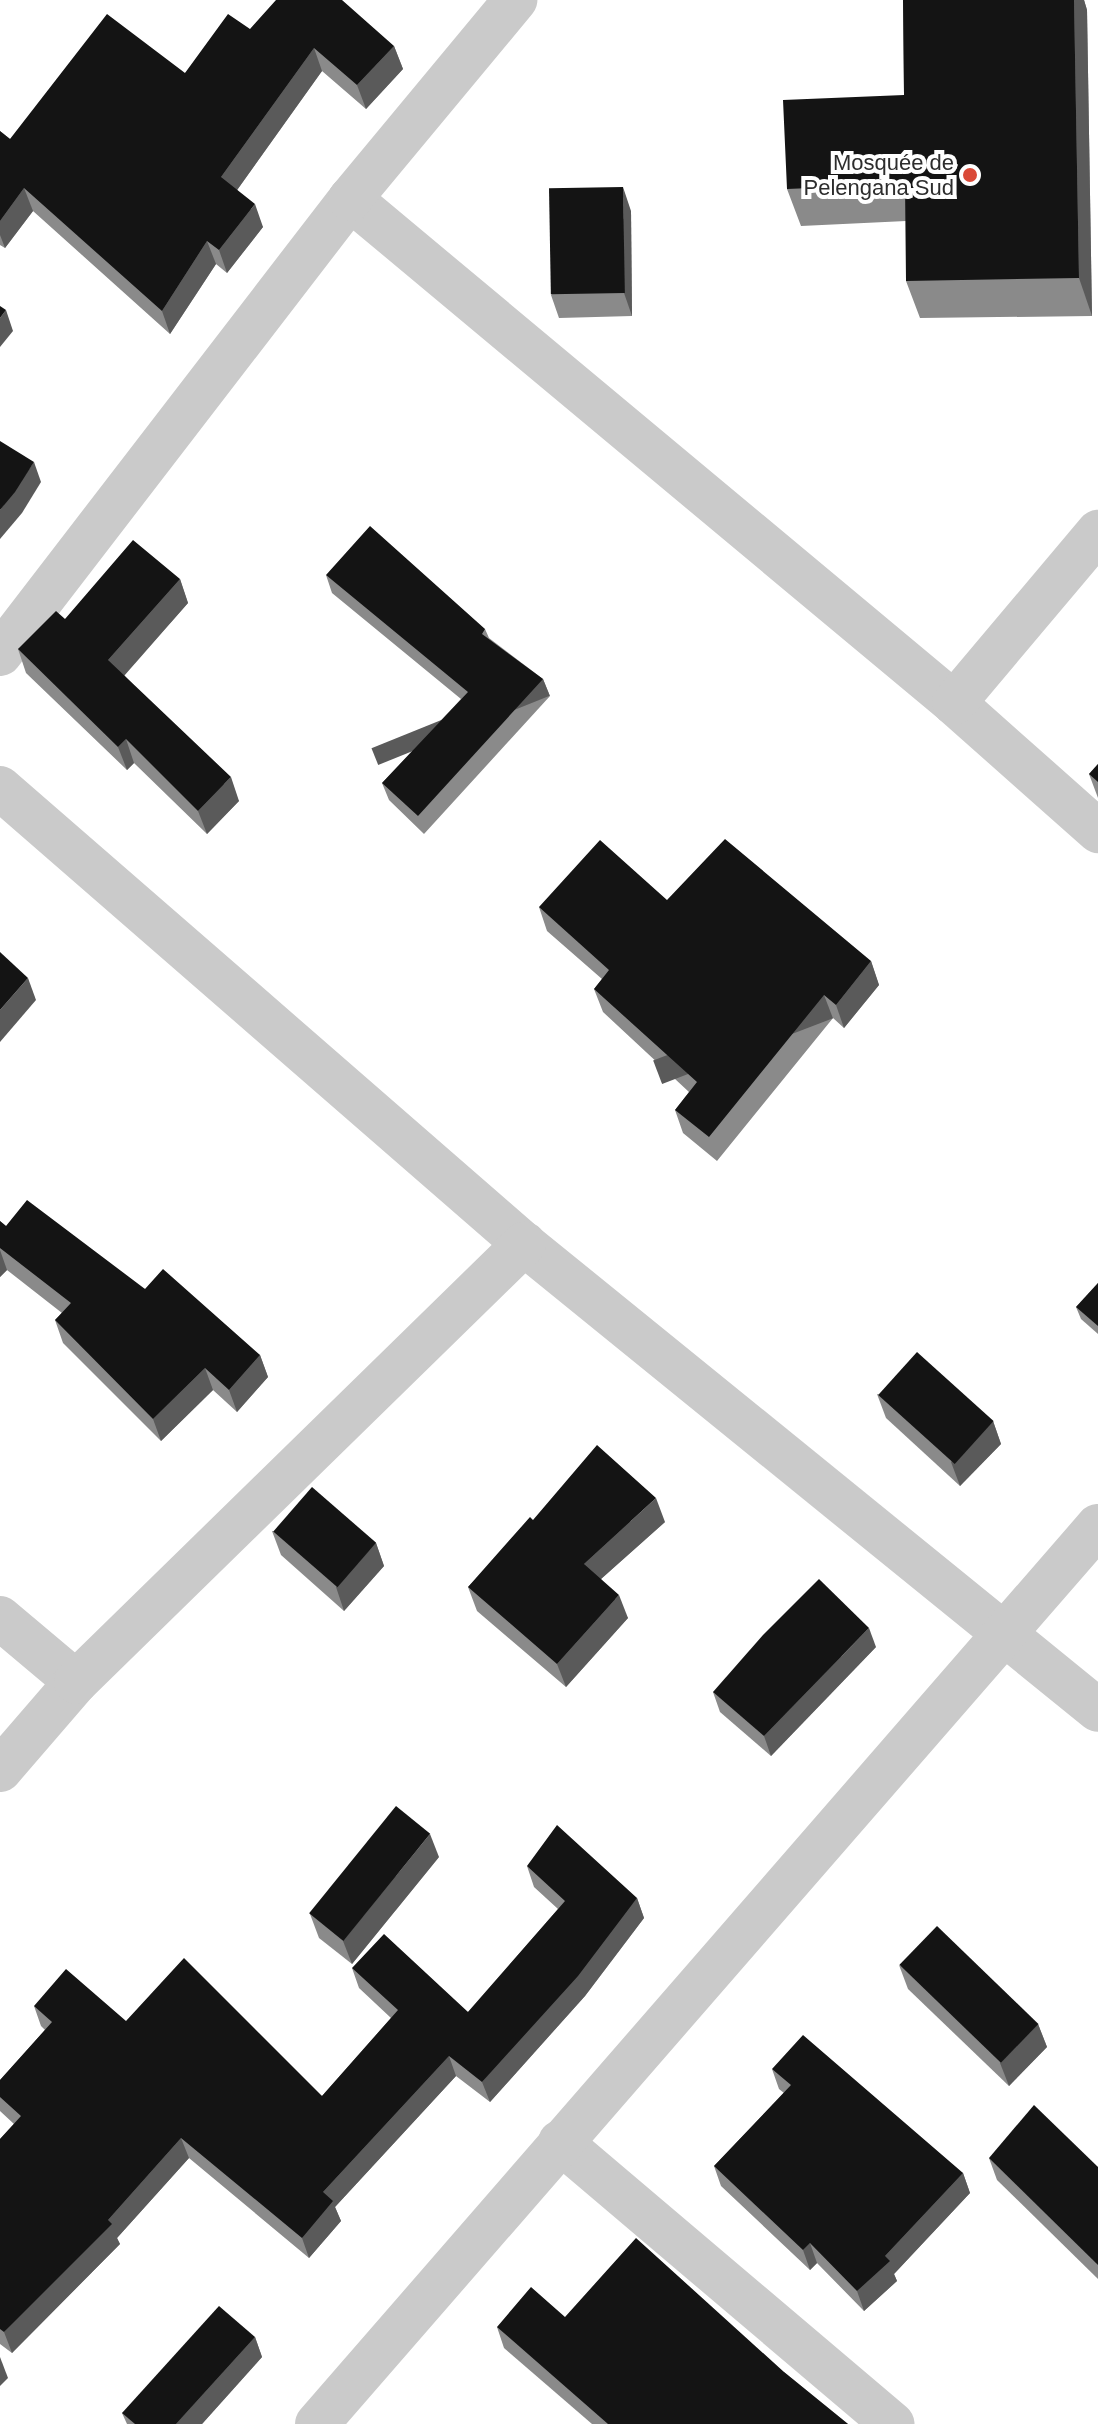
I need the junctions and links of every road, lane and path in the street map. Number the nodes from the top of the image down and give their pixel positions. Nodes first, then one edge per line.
1 (515, 0) edge
2 (350, 199) junction
3 (1098, 532) edge
4 (0, 654) edge
5 (954, 703) junction
6 (0, 788) edge
7 (1098, 831) edge
8 (524, 1244) junction
9 (1098, 1526) edge
10 (0, 1618) edge
11 (1008, 1633) junction
12 (76, 1682) junction
13 (1098, 1710) edge
14 (0, 1770) edge
15 (560, 2142) junction
16 (317, 2424) edge
17 (892, 2424) edge

1 - 2 street
2 - 4 street
2 - 5 street
3 - 5 street
5 - 7 street
6 - 8 street
8 - 11 street
8 - 12 street
9 - 11 street
10 - 12 street
11 - 13 street
11 - 15 street
12 - 14 street
15 - 16 street
15 - 17 street

